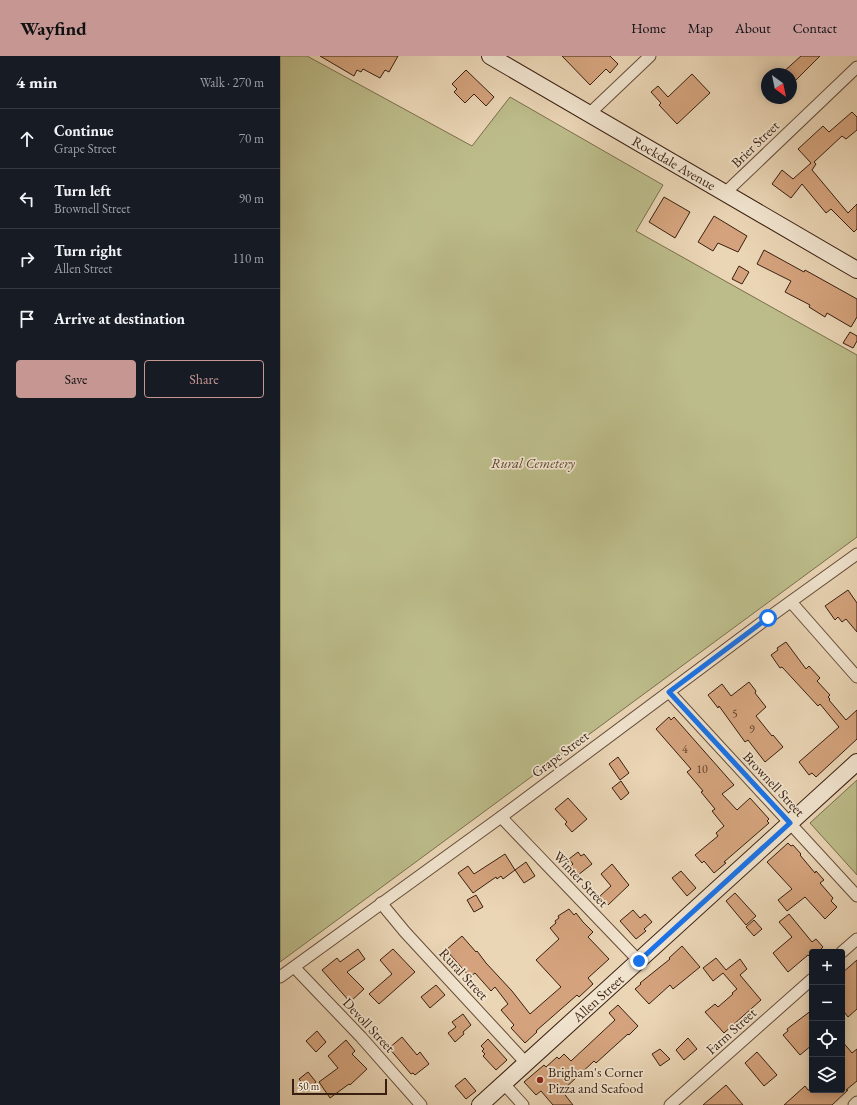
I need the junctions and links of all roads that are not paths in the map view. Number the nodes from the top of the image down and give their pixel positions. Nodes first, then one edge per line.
1 (490, 56) edge
2 (650, 56) edge
3 (857, 67) edge
4 (589, 114) junction
5 (725, 193) junction
6 (857, 270) edge
7 (857, 554) edge
8 (791, 602) junction
9 (857, 677) edge
10 (669, 692) junction
11 (857, 762) edge
12 (501, 817) junction
13 (790, 823) junction
14 (857, 896) edge
15 (381, 903) junction
16 (857, 939) edge
17 (845, 949) edge
18 (639, 961) junction
19 (294, 967) junction
20 (280, 977) edge
21 (809, 982) edge
22 (526, 1064) junction
23 (504, 1084) junction
24 (857, 1102) edge
25 (421, 1105) edge
26 (480, 1105) edge
27 (523, 1105) edge
28 (670, 1105) edge
29 (854, 1105) edge

1 - 4 street, Rockdale Avenue
2 - 4 street
3 - 5 street, Brier Street
4 - 5 street, Rockdale Avenue
5 - 6 street, Rockdale Avenue
7 - 8 street, Grape Street
8 - 9 street
8 - 10 street, Grape Street
10 - 12 street, Grape Street
10 - 13 street, Brownell Street
11 - 13 street, Allen Street
12 - 15 street, Grape Street
12 - 18 street, Winter Street
13 - 14 street, Brownell Street
13 - 18 street, Allen Street
15 - 19 street, Grape Street
15 - 22 street, Rural Street
16 - 17 street
18 - 22 street, Allen Street
19 - 20 street, Grape Street
19 - 25 street, Devoll Street
21 - 28 street, Farm Street
22 - 23 street, Allen Street
23 - 26 street, Allen Street
23 - 27 street
24 - 29 street

